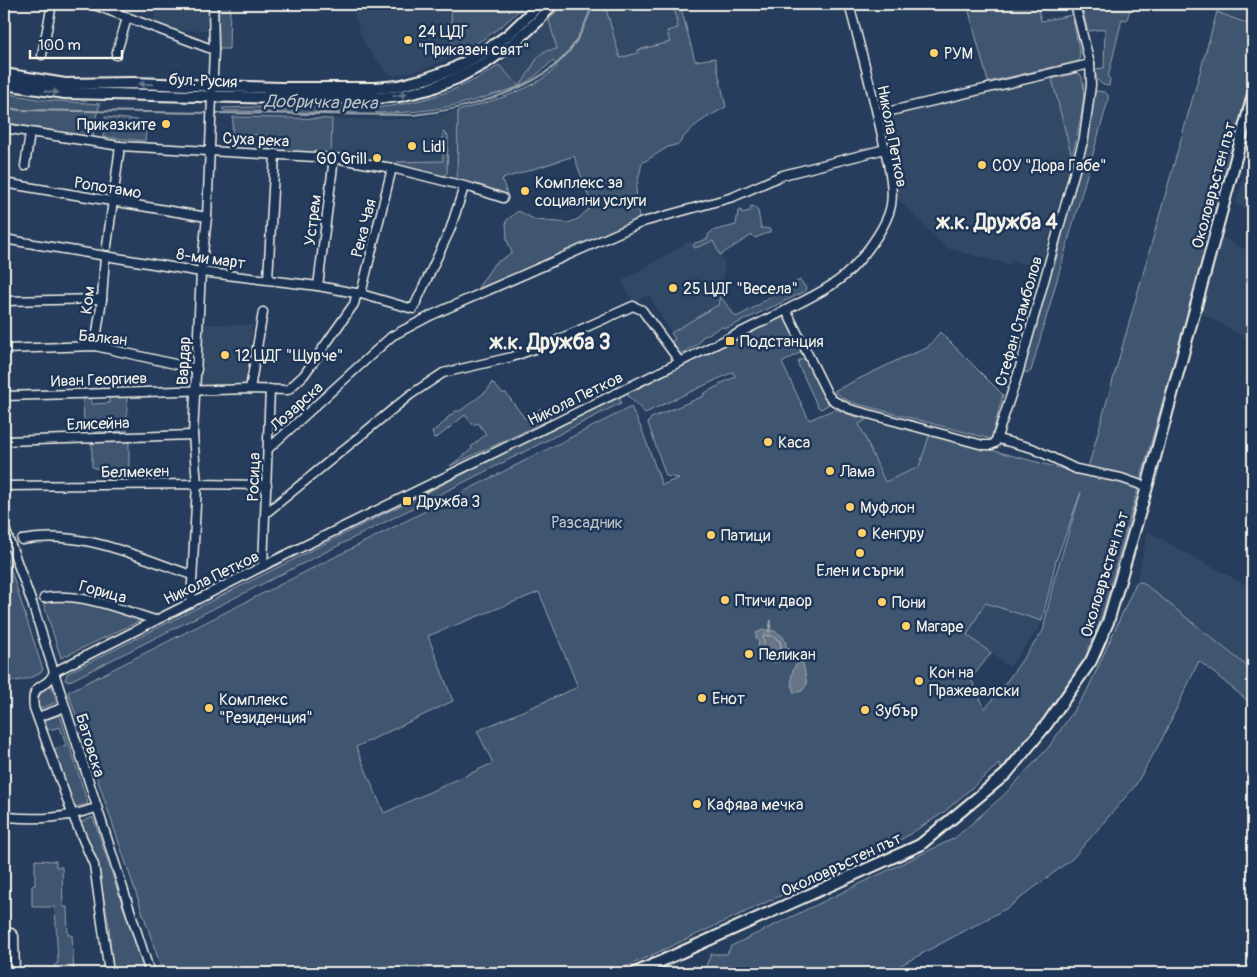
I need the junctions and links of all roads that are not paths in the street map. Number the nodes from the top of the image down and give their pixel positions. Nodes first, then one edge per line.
1 (52, 4) edge
2 (92, 4) edge
3 (213, 4) edge
4 (539, 4) edge
5 (552, 4) edge
6 (848, 4) edge
7 (1075, 4) edge
8 (127, 18) junction
9 (214, 50) junction
10 (42, 55) dead end
11 (116, 55) dead end
12 (1090, 64) junction
13 (4, 74) edge
14 (4, 84) edge
15 (212, 95) junction
16 (1253, 95) edge
17 (878, 114) junction
18 (4, 128) edge
19 (30, 133) junction
20 (120, 146) junction
21 (885, 149) junction
22 (209, 151) junction
23 (275, 154) junction
24 (334, 158) junction
25 (25, 166) dead end
26 (392, 168) junction
27 (4, 183) edge
28 (464, 188) junction
29 (503, 198) dead end
30 (113, 201) junction
31 (207, 217) junction
32 (4, 239) edge
33 (107, 246) dead end
34 (105, 256) junction
35 (201, 272) junction
36 (268, 279) junction
37 (318, 286) junction
38 (359, 294) junction
39 (102, 299) junction
40 (4, 301) edge
41 (786, 310) junction
42 (263, 312) dead end
43 (95, 346) junction
44 (4, 348) edge
45 (680, 362) junction
46 (197, 369) junction
47 (250, 389) junction
48 (270, 389) junction
49 (195, 390) junction
50 (4, 396) edge
51 (193, 435) junction
52 (998, 439) junction
53 (4, 441) edge
54 (268, 449) junction
55 (197, 484) junction
56 (4, 486) edge
57 (267, 486) junction
58 (1147, 487) junction
59 (266, 513) junction
60 (4, 526) edge
61 (22, 540) dead end
62 (263, 566) junction
63 (192, 575) junction
64 (44, 598) dead end
65 (191, 603) junction
66 (155, 620) junction
67 (48, 654) junction
68 (68, 664) junction
69 (54, 672) junction
70 (65, 707) junction
71 (38, 717) junction
72 (96, 808) junction
73 (73, 816) junction
74 (4, 819) edge
75 (4, 932) edge
76 (15, 973) edge
77 (109, 973) edge
78 (150, 973) edge
79 (634, 973) edge

1 - 10 street
2 - 8 street
3 - 9 street
4 - 15 main road, бул. Русия
15 -> 5 main road, бул. Русия
6 - 17 street, Никола Петков
7 - 12 street, Стефан Стамболов
8 - 9 street
8 - 11 street
9 - 15 street
12 - 17 street
12 - 52 street, Стефан Стамболов
15 -> 13 main road, бул. Русия
14 -> 15 main road, бул. Русия
15 - 22 street, Вардар
16 - 58 main road, Околовръстен път
17 - 21 street, Никола Петков
18 - 19 street, Суха река
19 - 20 street, Суха река
19 - 25 street
20 - 22 street, Суха река
20 - 30 street
21 - 41 street, Никола Петков
21 - 54 street, Лозарска
22 - 23 street, Суха река
22 - 31 street, Вардар
23 - 24 street, Суха река
23 - 36 street
24 - 26 street, Суха река
24 - 37 street, Устрем
26 - 28 street, Суха река
26 - 38 street, Река Чая
27 - 30 street, Ропотамо
28 - 29 street, Суха река
28 - 38 street, 8-ми март
30 - 31 street, Ропотамо
30 - 33 street
31 - 35 street, Вардар
32 - 34 street, 8-ми март
34 - 35 street, 8-ми март
34 - 39 street, Ком
35 - 36 street, 8-ми март
35 - 46 street, Вардар
36 - 37 street, 8-ми март
37 - 38 street, 8-ми март
38 - 48 street, Река Чая
39 - 40 street
39 - 43 street, Ком
41 - 45 street, Никола Петков
41 - 52 street
42 - 47 street
43 - 44 street, Балкан
43 - 46 street, Балкан
45 - 59 street
45 - 62 street, Никола Петков
46 - 49 street, Вардар
47 - 48 street
47 - 49 street
48 - 54 street, Росица
49 - 50 street, Иван Георгиев
49 - 51 street, Вардар
51 - 53 street, Елисейна
51 - 55 street, Вардар
52 - 58 street
54 - 57 street, Росица
55 - 56 street, Белмекен
55 - 57 street, Белмекен
55 - 63 street, Вардар
57 - 59 street, Росица
58 - 79 main road, Околовръстен път
59 - 62 street, Росица
60 - 67 street, Батовска
61 - 63 street
62 - 65 street, Никола Петков
63 - 65 street, Вардар
64 - 66 street, Горица
65 - 66 street, Никола Петков
66 - 68 street, Никола Петков
67 - 68 street
67 - 69 street, Батовска
68 - 69 street, Никола Петков
69 - 70 street, Батовска
69 - 71 street, Никола Петков
70 - 71 street
70 - 72 street, Батовска
71 - 73 street
72 - 73 street
72 - 78 street, Батовска
73 - 74 street
73 - 77 street
75 - 76 street

